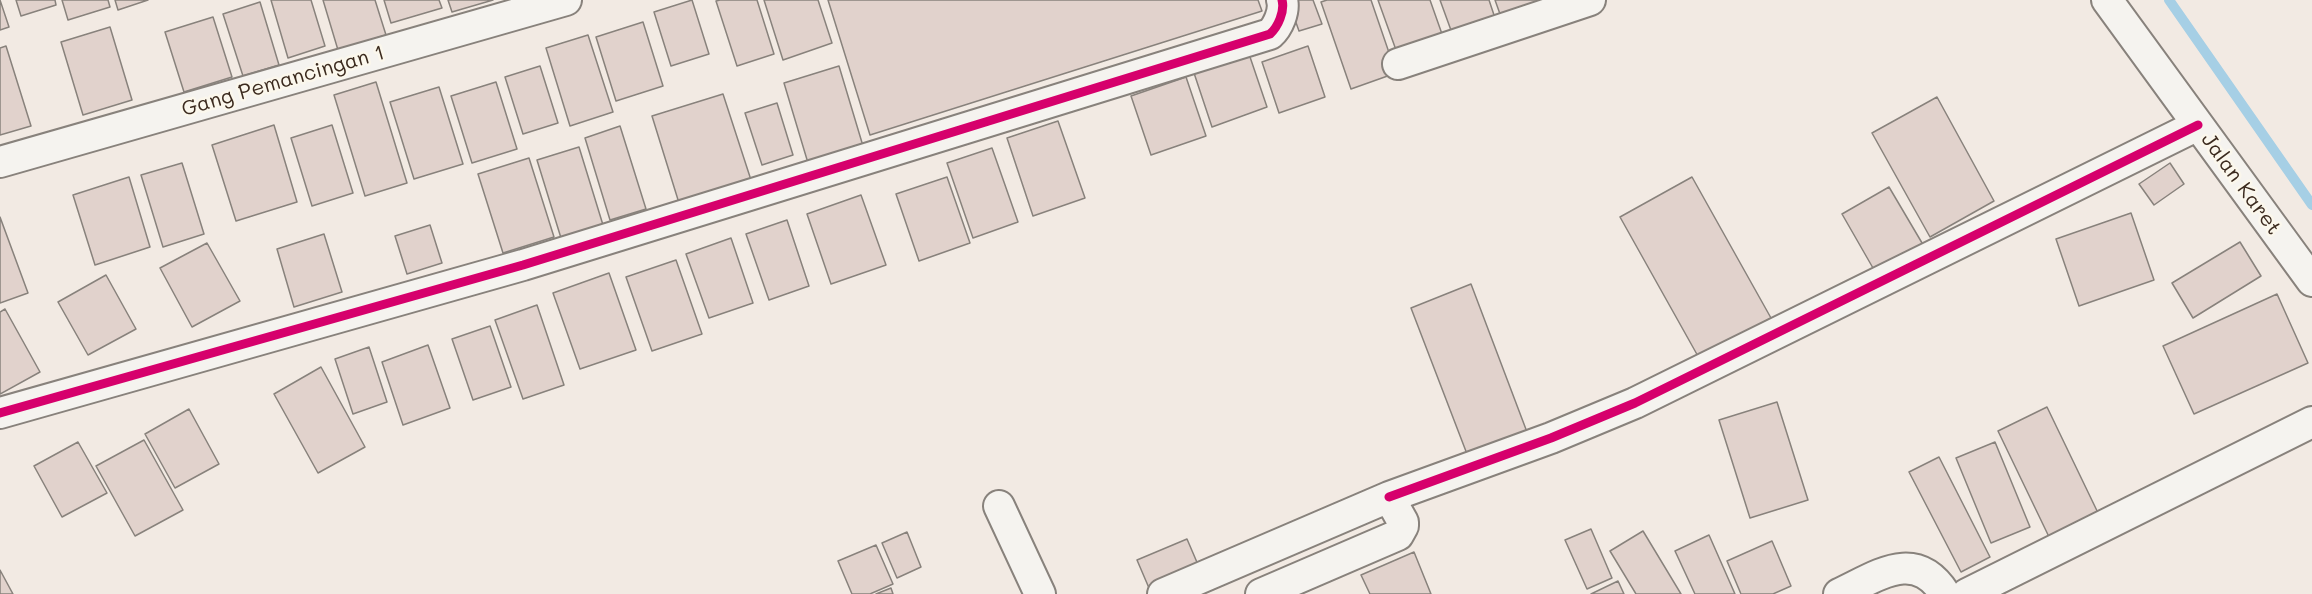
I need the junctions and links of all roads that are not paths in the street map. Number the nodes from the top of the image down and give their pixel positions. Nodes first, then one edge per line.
1 (566, 0) edge
2 (1282, 0) edge
3 (1590, 0) edge
4 (2107, 0) edge
5 (1398, 64) dead end
6 (2199, 125) junction
7 (0, 162) edge
8 (2312, 281) edge
9 (0, 413) edge
10 (2312, 422) edge
11 (1389, 497) junction
12 (999, 506) dead end
13 (1040, 594) edge
14 (1163, 594) edge
15 (1261, 594) edge
16 (1839, 594) edge
17 (1945, 594) edge
18 (1967, 594) edge

1 - 7 street, Gang Pemancingan 1
2 - 9 street
3 - 5 street
4 - 6 street, Jalan Karet
6 - 8 street, Jalan Karet
6 - 11 street
10 - 18 street
11 - 14 street
11 - 15 street
12 - 13 street
16 - 17 street

